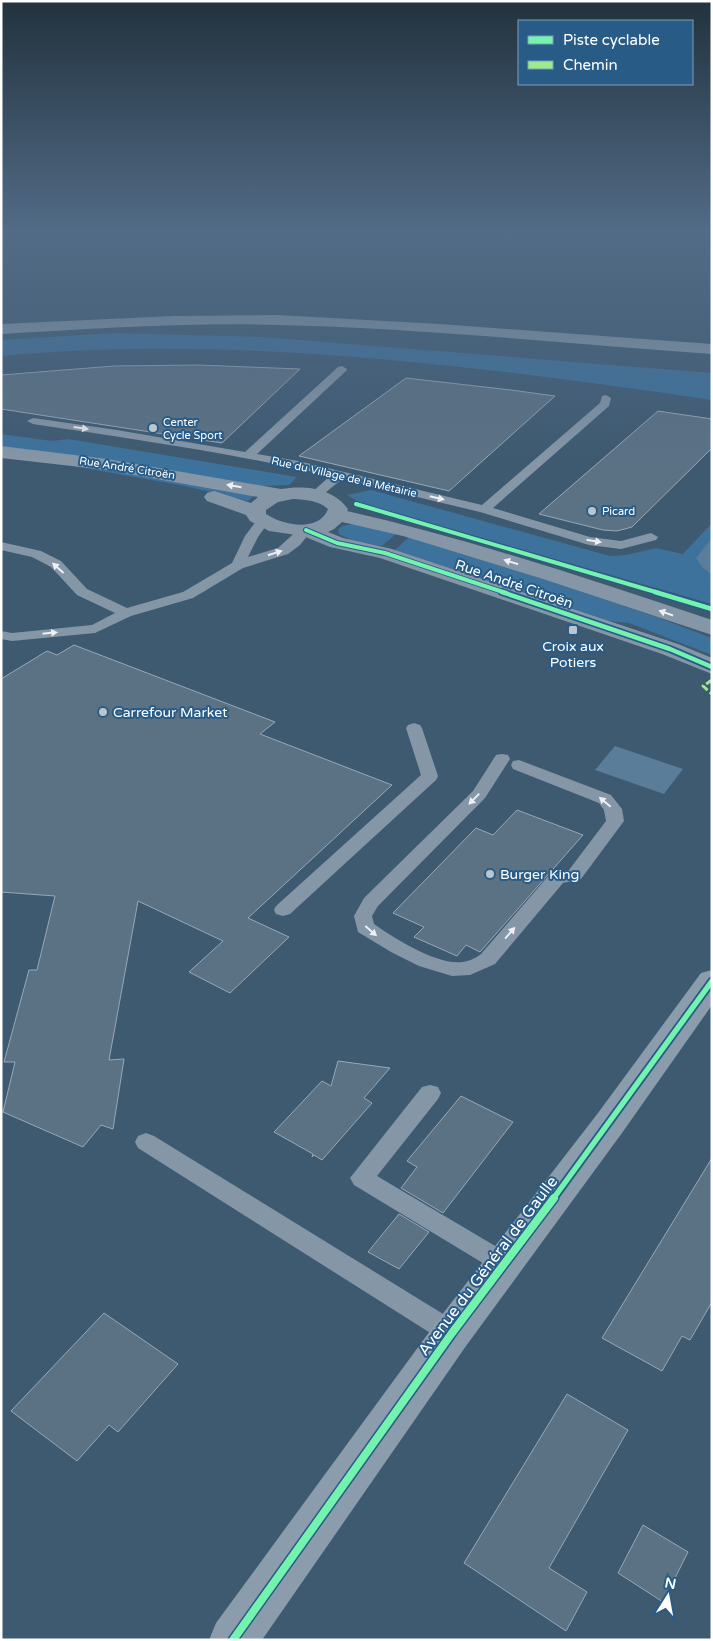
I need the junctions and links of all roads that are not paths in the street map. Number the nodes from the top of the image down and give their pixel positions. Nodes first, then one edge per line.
1 (173, 322) junction
2 (1, 330) edge
3 (712, 349) edge
4 (712, 364) edge
5 (342, 369) dead end
6 (606, 398) dead end
7 (33, 421) dead end
8 (1, 452) edge
9 (249, 455) junction
10 (1, 456) edge
11 (339, 475) junction
12 (282, 495) junction
13 (315, 495) junction
14 (484, 509) junction
15 (338, 515) junction
16 (259, 517) junction
17 (306, 530) junction
18 (651, 537) dead end
19 (1, 546) edge
20 (238, 564) junction
21 (126, 613) junction
22 (712, 628) edge
23 (1, 635) edge
24 (712, 667) edge
25 (414, 728) dead end
26 (510, 762) joint
27 (283, 910) dead end
28 (712, 981) edge
29 (430, 1093) dead end
30 (146, 1142) dead end
31 (505, 1264) junction
32 (452, 1333) junction
33 (233, 1640) edge

1 - 2 main road
1 - 3 main road
1 - 4 main road
5 - 9 lane
6 - 14 lane
7 -> 9 lane, Rue du Village de la Métairie
12 -> 8 street, Rue André Citroën
9 - 11 lane, Rue du Village de la Métairie
10 - 16 street, Rue André Citroën
11 - 13 lane
11 -> 14 lane, Rue du Village de la Métairie
12 - 13 street, Rue André Citroën
12 - 16 street
13 - 15 street
14 -> 18 lane, Rue du Village de la Métairie
15 - 17 street
22 -> 15 street, Rue André Citroën
16 - 17 street, Rue André Citroën
16 - 20 lane
20 -> 17 lane
17 - 24 street, Rue André Citroën
21 -> 19 lane
20 - 21 lane
23 -> 21 lane
25 - 27 lane
26 -> 26 lane
28 - 31 main road, Avenue du Général de Gaulle
29 - 31 lane
30 - 32 lane
31 - 32 main road, Avenue du Général de Gaulle
32 - 33 main road, Avenue du Général de Gaulle

